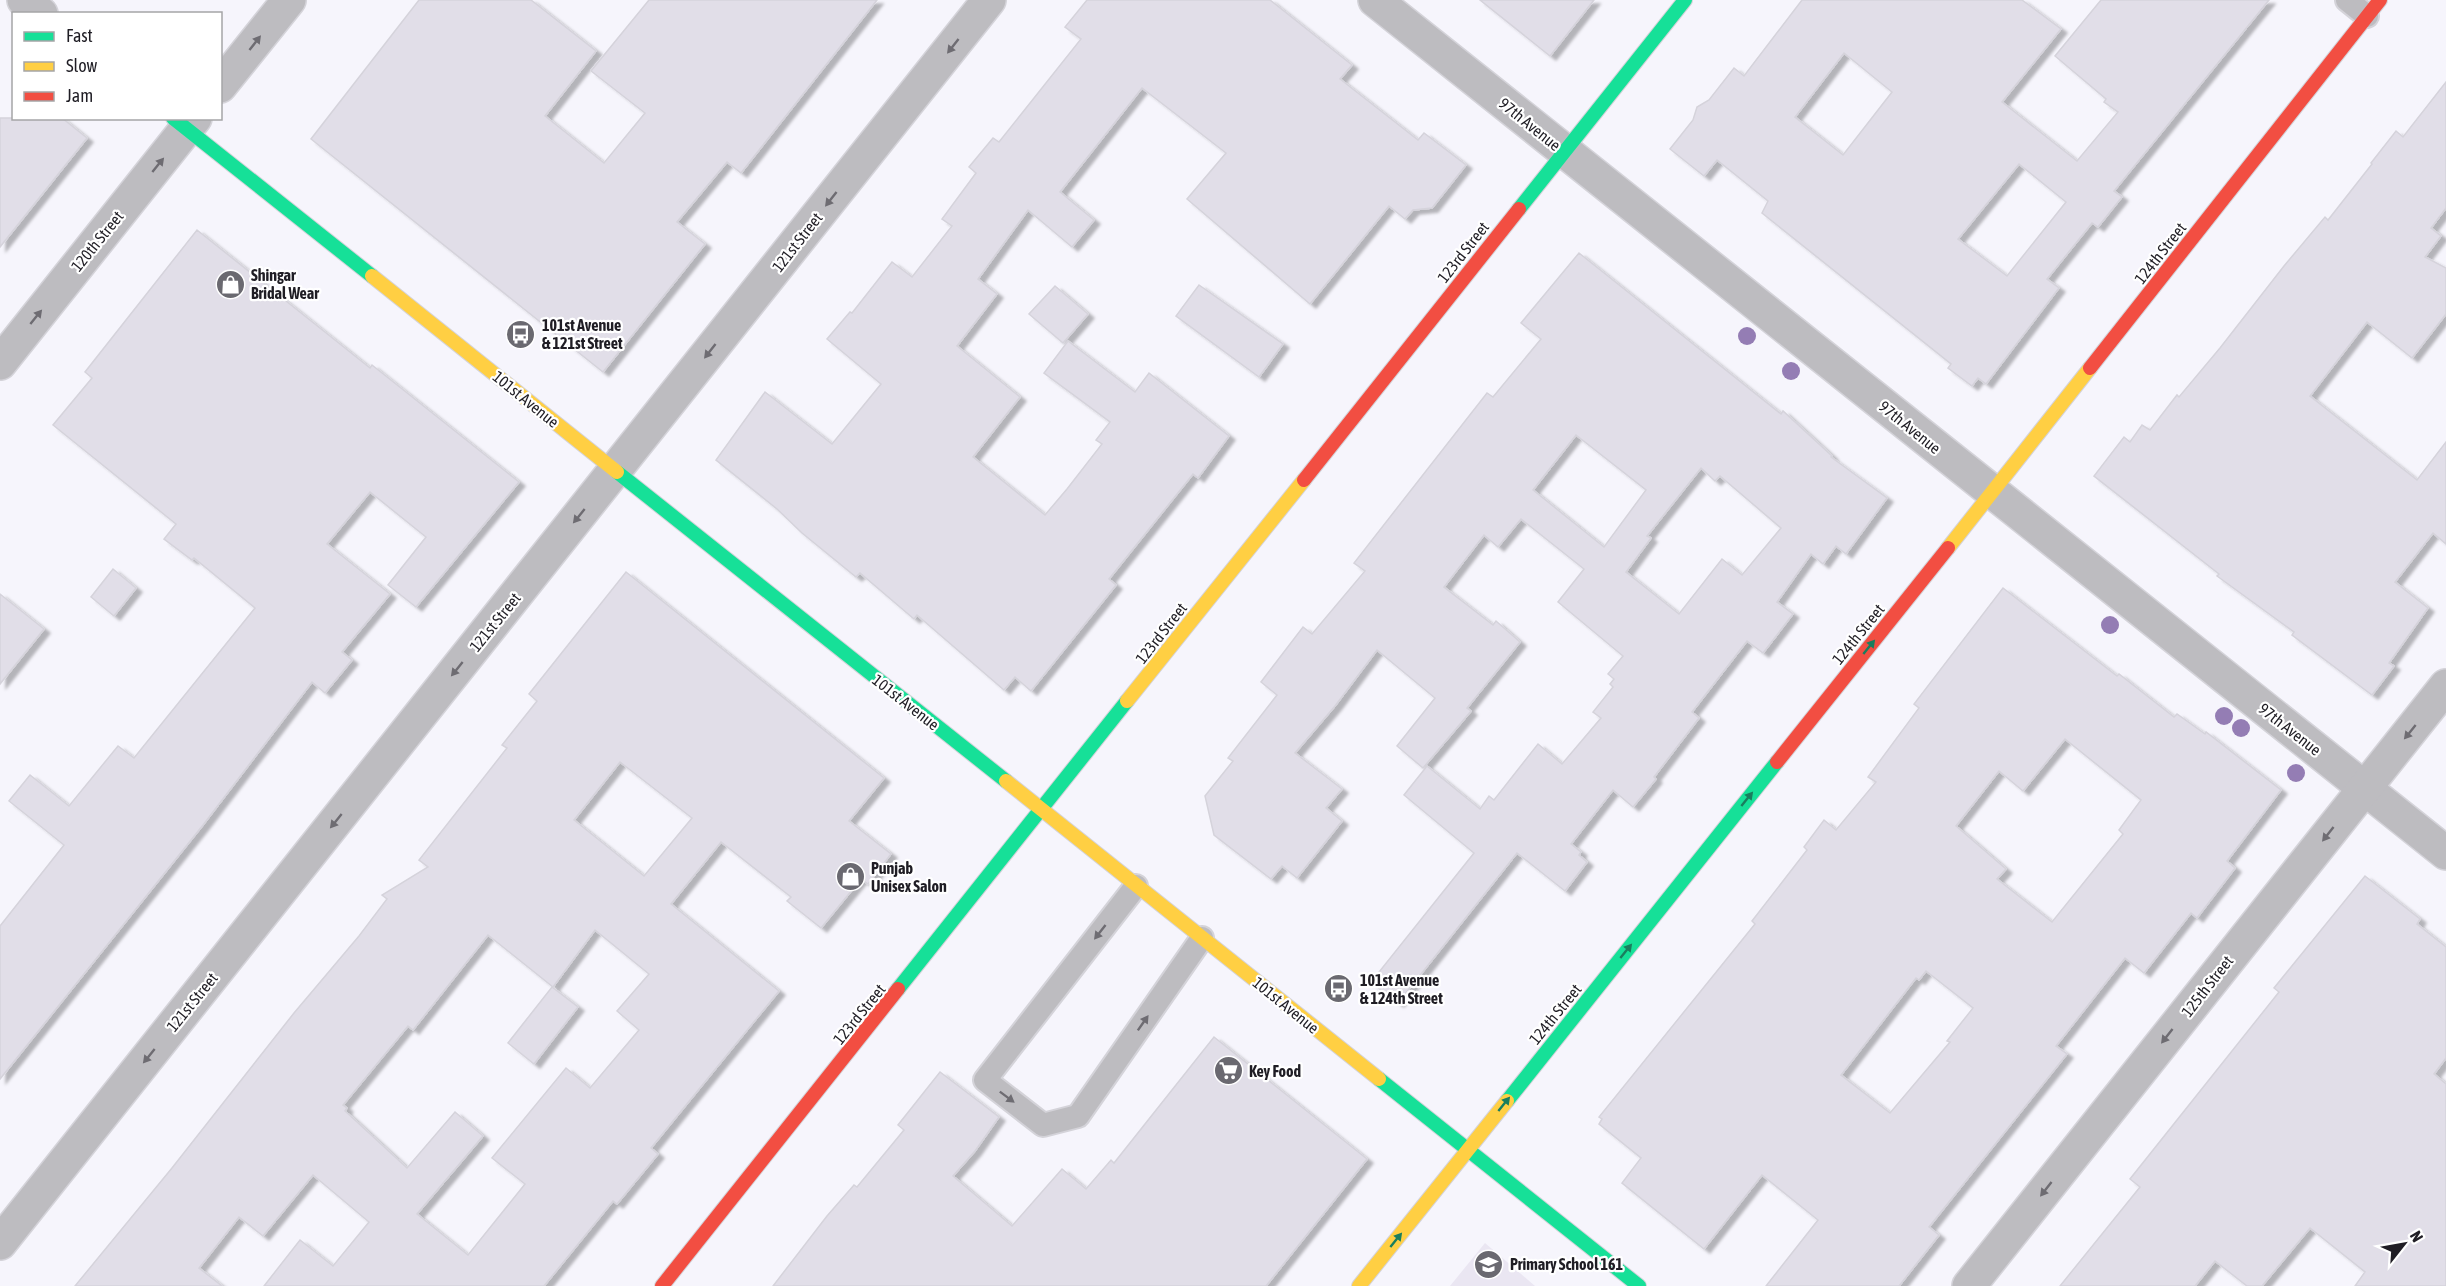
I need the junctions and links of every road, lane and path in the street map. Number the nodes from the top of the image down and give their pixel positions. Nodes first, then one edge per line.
1 (24, 0) edge
2 (289, 0) edge
3 (989, 0) edge
4 (1375, 0) edge
5 (1684, 0) edge
6 (2347, 0) edge
7 (2374, 8) edge
8 (39, 12) edge
9 (222, 84) edge
10 (185, 122) edge
11 (1564, 151) junction
12 (0, 363) edge
13 (615, 471) junction
14 (1992, 492) junction
15 (2446, 686) edge
16 (2364, 788) junction
17 (1041, 811) junction
18 (2446, 853) edge
19 (1136, 886) junction
20 (1202, 938) junction
21 (1468, 1150) junction
22 (0, 1243) edge
23 (662, 1286) edge
24 (1359, 1286) edge
25 (1639, 1286) edge
26 (1969, 1286) edge

1 - 8 street
9 -> 2 street
3 -> 13 street, 121st Street
4 - 11 street, 97th Avenue
5 - 11 street, 123rd Street
6 - 7 lane
7 - 14 street, 124th Street
12 -> 10 street, 120th Street
10 - 13 street, 101st Avenue
11 - 14 street, 97th Avenue
11 - 17 street, 123rd Street
13 - 17 street, 101st Avenue
13 -> 22 street, 121st Street
14 - 16 street, 97th Avenue
21 -> 14 street, 124th Street
15 -> 16 street, 125th Street
16 - 18 street, 97th Avenue
16 -> 26 street, 125th Street
17 - 19 street, 101st Avenue
17 - 23 street, 123rd Street
19 - 20 street, 101st Avenue
19 -> 20 lane
20 - 21 street, 101st Avenue
24 -> 21 street, 124th Street
21 - 25 street, 101st Avenue

